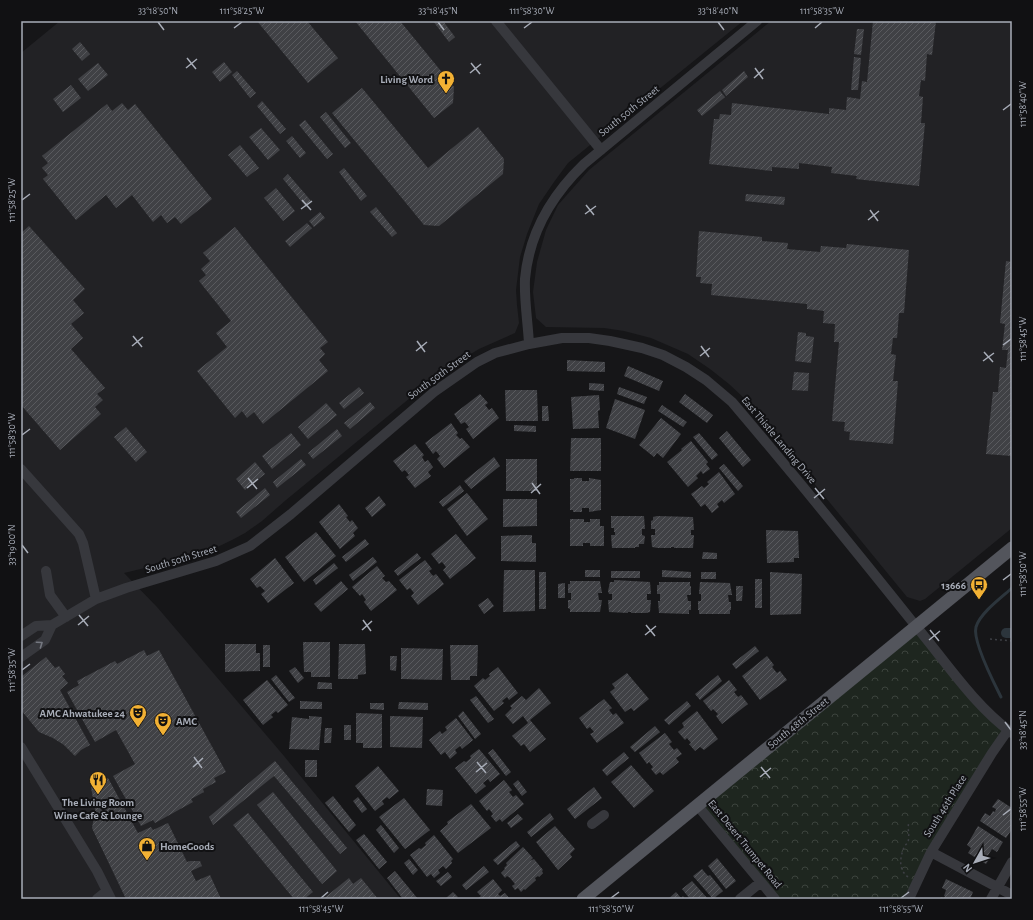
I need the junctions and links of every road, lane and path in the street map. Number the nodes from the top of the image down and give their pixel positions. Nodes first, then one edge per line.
1 (496, 21) edge
2 (757, 21) edge
3 (601, 150) junction
4 (529, 344) junction
5 (21, 469) edge
6 (1012, 548) edge
7 (46, 571) dead end
8 (96, 599) junction
9 (66, 617) junction
10 (52, 625) junction
11 (917, 626) junction
12 (21, 636) edge
13 (990, 639) dead end
14 (1012, 641) edge
15 (21, 657) edge
16 (1010, 732) edge
17 (21, 747) edge
18 (698, 805) junction
19 (604, 815) dead end
20 (909, 822) dead end
21 (592, 824) dead end
22 (931, 852) junction
23 (1012, 862) edge
24 (761, 882) junction
25 (916, 882) junction
26 (997, 887) junction
27 (109, 895) edge
28 (1012, 895) edge
29 (910, 897) edge
30 (97, 899) edge
31 (583, 899) edge
32 (740, 899) edge
33 (775, 899) edge
34 (991, 899) edge

1 - 3 street
2 - 3 street, South 50th Street
3 - 4 street, South 50th Street
4 - 8 street, South 50th Street
4 - 11 street, East Thistle Landing Drive
5 - 8 street
6 - 11 main road, South 48th Street
7 - 9 street
8 - 9 street, South 50th Street
9 - 10 street, South 50th Street
10 - 12 street, South 50th Street
15 -> 10 street
11 - 16 street, East Thistle Landing Drive
11 - 18 main road, South 48th Street
13 - 14 path
16 - 22 street, South 46th Place
17 - 27 street
18 - 24 street, East Desert Trumpet Road
18 - 31 main road, South 48th Street
19 - 21 street
20 - 25 path
22 - 25 street, South 46th Place
22 - 26 street
23 - 26 street
24 - 32 street
24 - 33 street, East Desert Trumpet Road
25 - 29 street, South 46th Place
26 - 28 street
26 - 34 street
27 - 30 street

